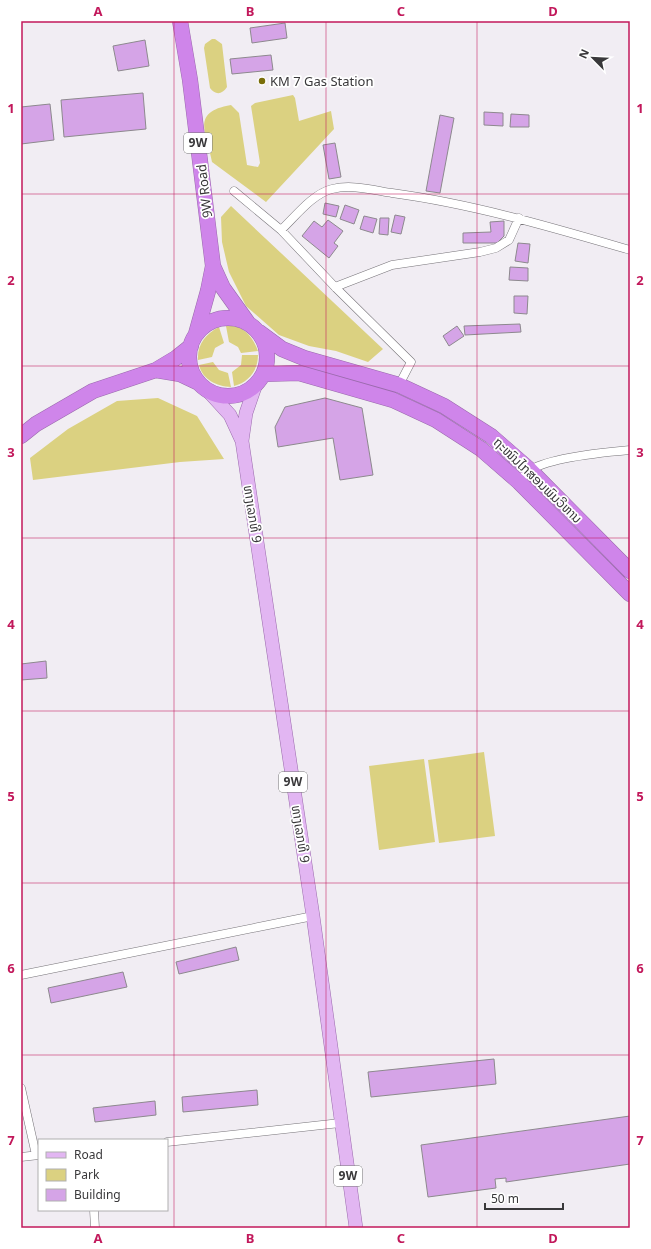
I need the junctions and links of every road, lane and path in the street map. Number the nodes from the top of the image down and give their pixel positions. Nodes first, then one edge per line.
1 (180, 21) edge
2 (234, 191) dead end
3 (519, 218) junction
4 (281, 230) junction
5 (630, 250) edge
6 (213, 266) junction
7 (335, 287) junction
8 (254, 328) junction
9 (193, 341) junction
10 (156, 370) junction
11 (260, 379) junction
12 (399, 385) junction
13 (204, 388) junction
14 (21, 436) edge
15 (242, 441) junction
16 (630, 450) edge
17 (530, 470) junction
18 (519, 482) junction
19 (630, 571) edge
20 (630, 594) edge
21 (313, 916) junction
22 (21, 975) edge
23 (21, 1088) edge
24 (340, 1123) junction
25 (168, 1142) edge
26 (38, 1155) edge
27 (21, 1157) edge
28 (94, 1211) edge
29 (95, 1228) edge
30 (356, 1228) edge

1 - 6 highway, 9W Road / 9W
2 - 4 street
3 - 4 street
3 - 5 street
3 - 7 street
4 - 7 street
6 - 8 highway
6 - 9 highway
7 - 12 street
8 - 9 highway
8 - 11 highway
8 - 12 highway, ຖະໜົນໄກສອນພົມວິຫານ
9 - 10 highway
9 - 13 highway
10 - 13 highway
10 - 14 highway
11 - 13 highway
11 - 15 main road, ທາງເລກທີ 9
11 - 18 highway, ຖະໜົນໄກສອນພົມວິຫານ
12 - 17 highway, ຖະໜົນໄກສອນພົມວິຫານ
13 - 15 main road, ທາງເລກທີ 9
15 - 21 main road, ທາງເລກທີ 9 / 9W
16 - 17 street
17 - 18 street
17 - 19 highway, ຖະໜົນໄກສອນພົມວິຫານ
18 - 20 highway, ຖະໜົນໄກສອນພົມວິຫານ
21 - 22 street
21 - 24 main road, ທາງເລກທີ 9 / 9W
23 - 26 street
24 - 25 street
24 - 30 main road, ທາງເລກທີ 9 / 9W
26 - 27 street
28 - 29 street

